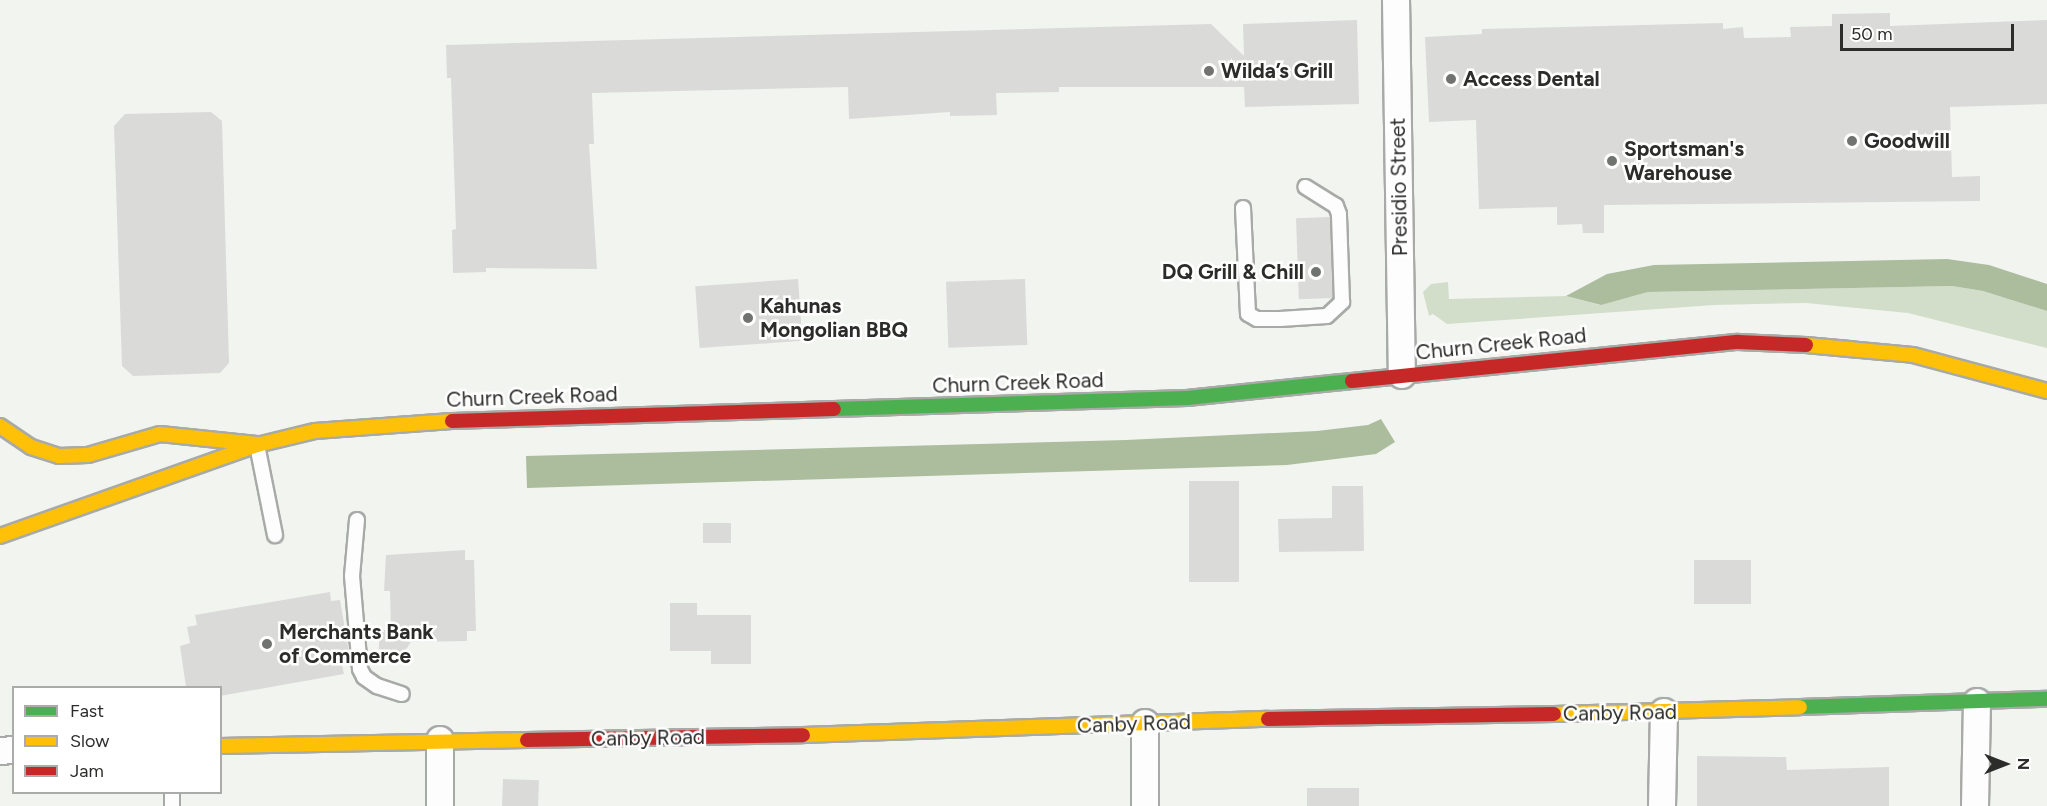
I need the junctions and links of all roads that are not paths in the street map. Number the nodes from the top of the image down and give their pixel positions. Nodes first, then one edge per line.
1 (1396, 0) edge
2 (1306, 187) dead end
3 (1243, 208) dead end
4 (1402, 375) junction
5 (2047, 391) edge
6 (0, 426) edge
7 (258, 444) junction
8 (357, 520) dead end
9 (274, 535) dead end
10 (0, 536) edge
11 (402, 694) dead end
12 (2047, 699) edge
13 (1977, 702) junction
14 (1664, 712) junction
15 (1145, 723) junction
16 (440, 740) junction
17 (222, 746) edge
18 (440, 806) edge
19 (1145, 806) edge
20 (1662, 806) edge
21 (1975, 806) edge

1 - 4 street, Presidio Street
2 - 3 lane
4 - 5 main road, Churn Creek Road
4 - 7 main road, Churn Creek Road
6 - 7 main road
7 - 9 lane
7 - 10 main road, Churn Creek Road
8 - 11 lane
12 - 13 main road, Canby Road
13 - 14 main road, Canby Road
13 - 21 street
14 - 15 main road, Canby Road
14 - 20 street
15 - 16 main road, Canby Road
15 - 19 street
16 - 17 main road, Canby Road
16 - 18 street

